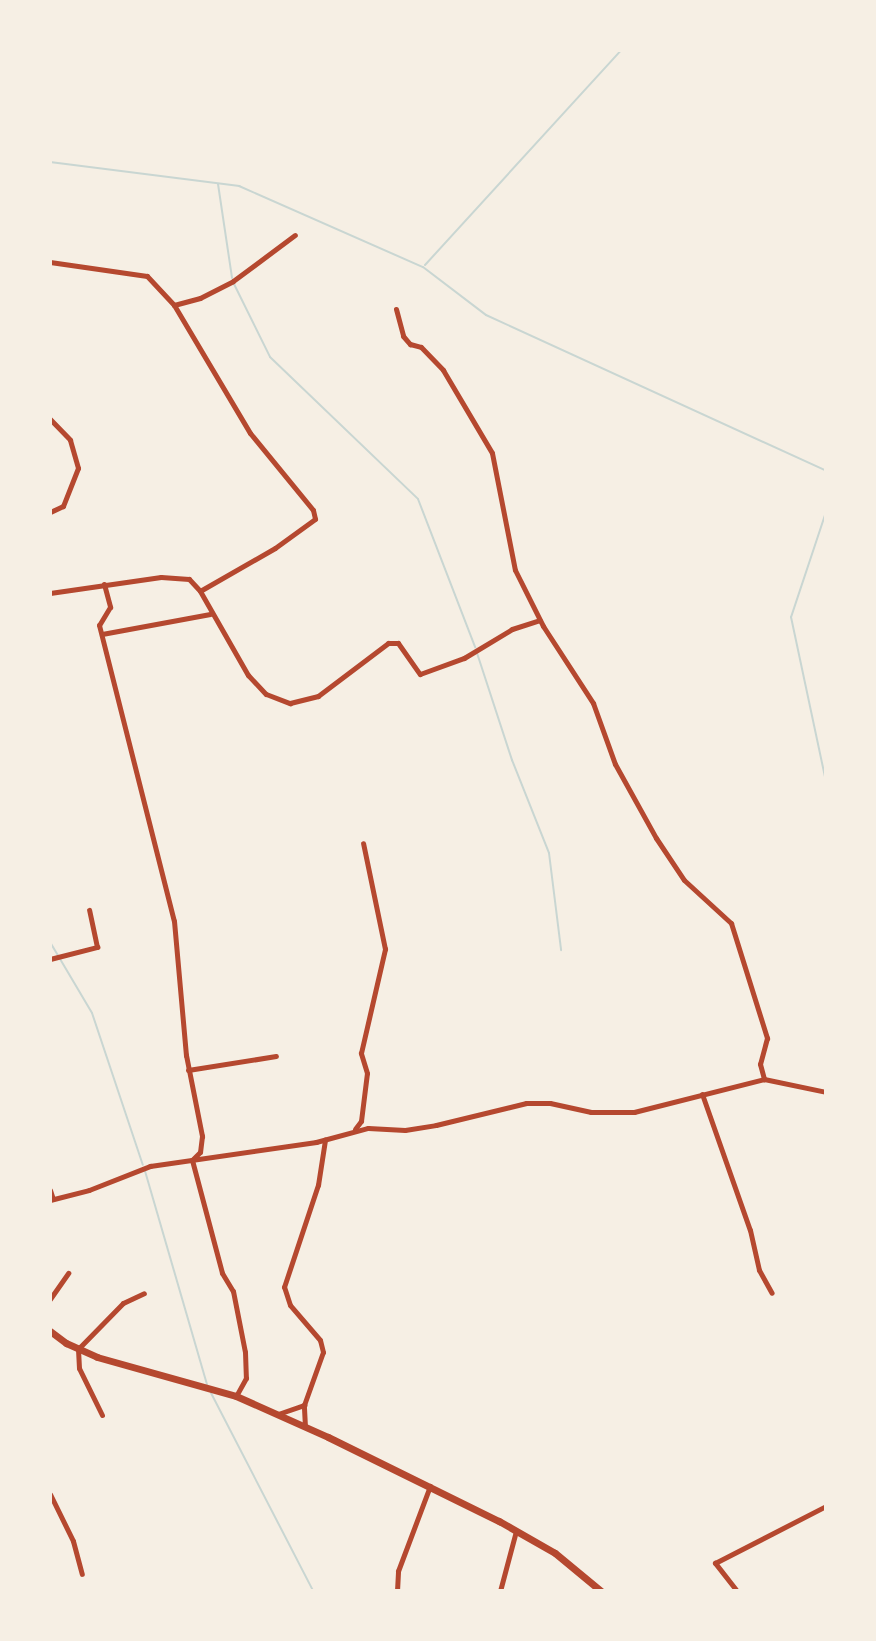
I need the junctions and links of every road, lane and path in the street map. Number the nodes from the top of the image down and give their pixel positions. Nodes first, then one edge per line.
1 (295, 235) dead end
2 (50, 262) edge
3 (174, 305) junction
4 (396, 309) dead end
5 (50, 419) edge
6 (50, 512) edge
7 (104, 584) junction
8 (200, 591) junction
9 (50, 593) edge
10 (211, 613) junction
11 (540, 620) junction
12 (102, 634) junction
13 (363, 843) dead end
14 (89, 910) dead end
15 (50, 959) edge
16 (276, 1056) dead end
17 (188, 1070) junction
18 (764, 1079) junction
19 (826, 1092) edge
20 (702, 1094) junction
21 (353, 1131) junction
22 (325, 1140) junction
23 (192, 1160) junction
24 (50, 1190) edge
25 (52, 1200) edge
26 (68, 1273) dead end
27 (144, 1293) dead end
28 (772, 1293) dead end
29 (50, 1299) edge
30 (50, 1331) edge
31 (78, 1349) junction
32 (236, 1396) junction
33 (304, 1405) junction
34 (278, 1414) junction
35 (102, 1415) dead end
36 (305, 1427) junction
37 (430, 1486) junction
38 (50, 1494) edge
39 (826, 1506) edge
40 (516, 1531) junction
41 (82, 1574) dead end
42 (397, 1591) edge
43 (500, 1591) edge
44 (601, 1591) edge
45 (737, 1591) edge

1 - 3 street
2 - 3 street
3 - 8 street
4 - 11 street
5 - 6 street
7 - 8 street
7 - 9 street
7 - 12 street
8 - 10 street
10 - 11 street
10 - 12 street
11 - 18 street
12 - 17 street
13 - 21 street
14 - 15 street
16 - 17 street
17 - 23 street
18 - 19 street
18 - 20 street
20 - 21 street
20 - 28 street
21 - 22 street
22 - 23 street
22 - 33 street
23 - 25 street
23 - 32 street
24 - 25 street
26 - 29 street
27 - 31 street
30 - 31 main road
31 - 32 main road
31 - 35 street
32 - 34 main road
33 - 34 street
33 - 36 street
34 - 36 main road
36 - 37 main road
37 - 40 main road
37 - 42 street
38 - 41 street
39 - 45 street
40 - 43 street
40 - 44 main road

